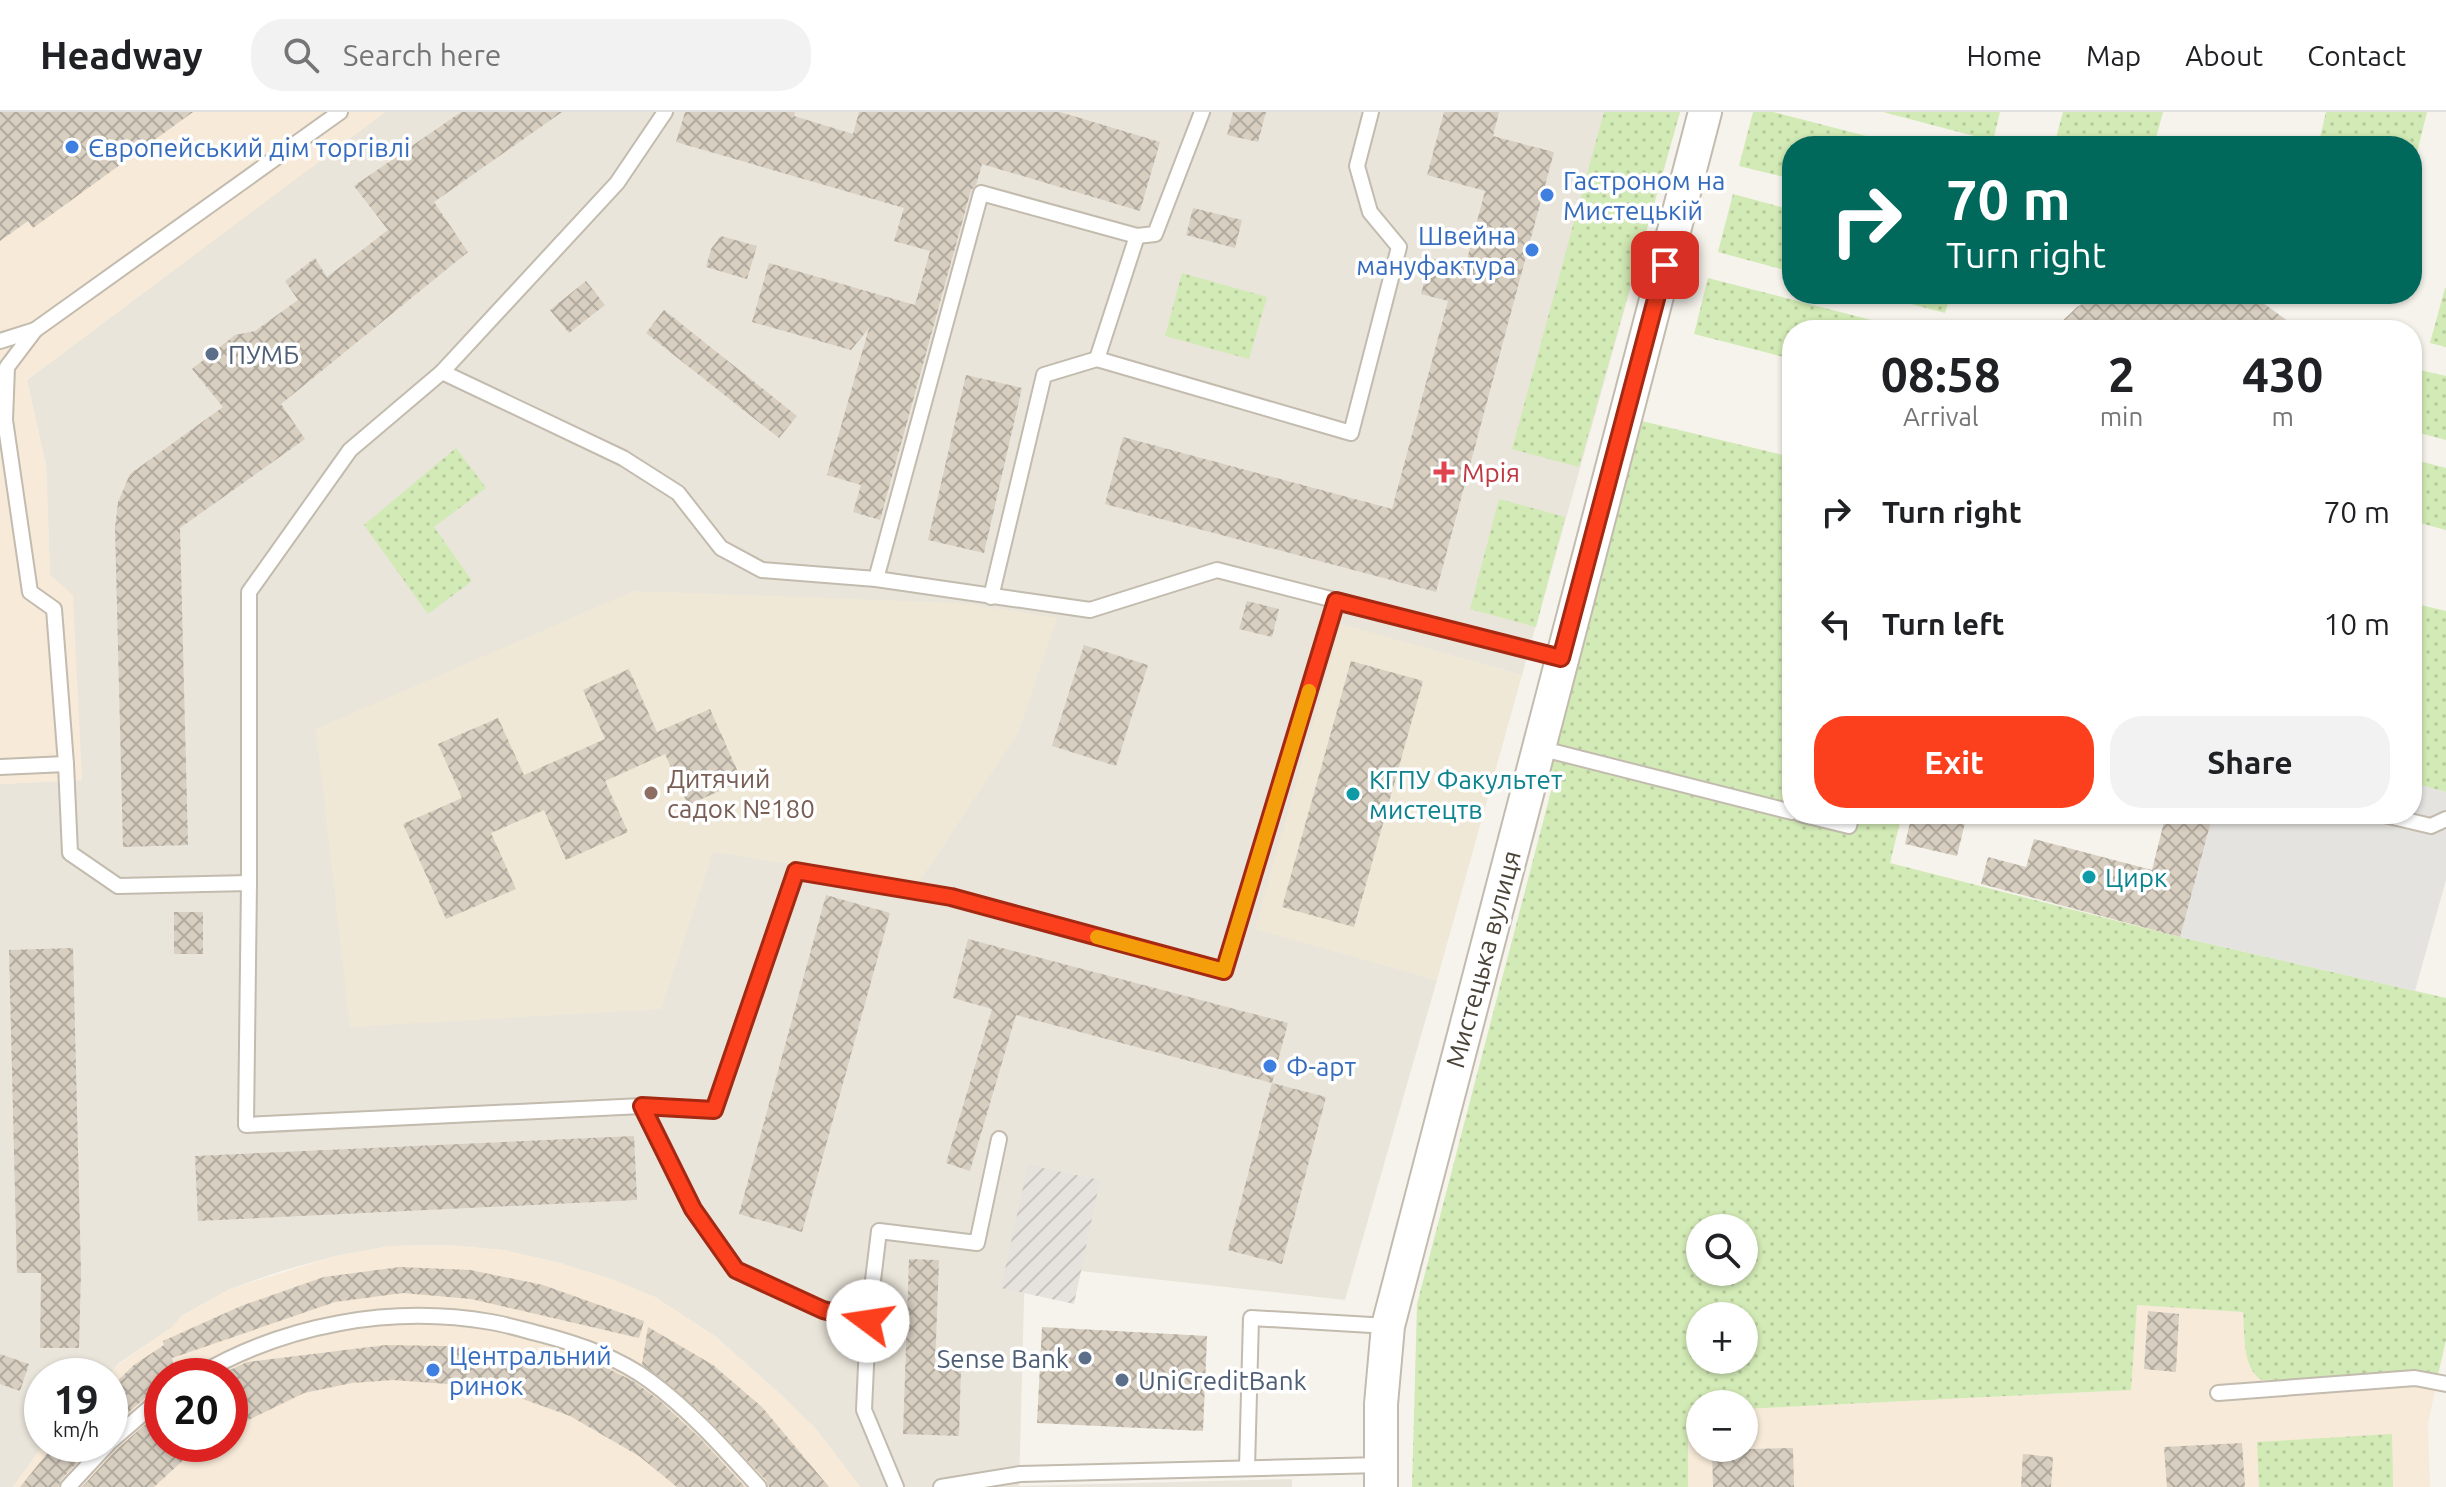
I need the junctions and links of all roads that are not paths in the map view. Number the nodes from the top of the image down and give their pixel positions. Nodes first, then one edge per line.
1 (340, 112) edge
2 (665, 112) edge
3 (1202, 112) edge
4 (1371, 112) edge
5 (1705, 112) edge
6 (1137, 236) junction
7 (35, 330) junction
8 (0, 341) edge
9 (1097, 359) junction
10 (442, 372) junction
11 (876, 579) junction
12 (991, 597) junction
13 (1336, 601) junction
14 (1561, 658) junction
15 (1538, 747) junction
16 (66, 764) junction
17 (0, 767) edge
18 (1782, 809) edge
19 (2446, 819) edge
20 (2422, 824) edge
21 (249, 883) junction
22 (642, 1106) junction
23 (999, 1139) dead end
24 (868, 1321) junction
25 (1388, 1326) junction
26 (232, 1358) edge
27 (2446, 1384) edge
28 (2218, 1393) dead end
29 (144, 1413) edge
30 (128, 1427) edge
31 (91, 1462) edge
32 (1247, 1468) junction
33 (1172, 1470) junction
34 (1381, 1476) edge
35 (68, 1487) edge
36 (759, 1487) edge
37 (896, 1487) edge
38 (941, 1487) edge
39 (1173, 1487) edge

1 - 7 lane
2 - 10 lane
3 - 6 lane
4 - 9 lane
5 - 14 street, Мистецька вулиця
6 - 9 lane
6 - 11 lane
7 - 8 lane
7 - 16 lane
9 - 12 lane
10 - 11 lane
10 - 21 lane
11 - 12 lane
12 - 13 lane
13 - 14 lane
13 - 22 lane
14 - 15 street, Мистецька вулиця
15 - 18 lane
15 - 25 street, Мистецька вулиця
16 - 17 lane
16 - 21 lane
19 - 20 lane
21 - 22 lane
22 - 24 lane
23 - 24 lane
24 - 37 lane
25 - 32 lane
25 - 34 street, Мистецька вулиця
26 - 36 lane
27 - 28 lane
29 - 30 lane
31 - 35 lane
32 - 33 lane
32 - 34 lane
33 - 38 lane
33 - 39 lane

